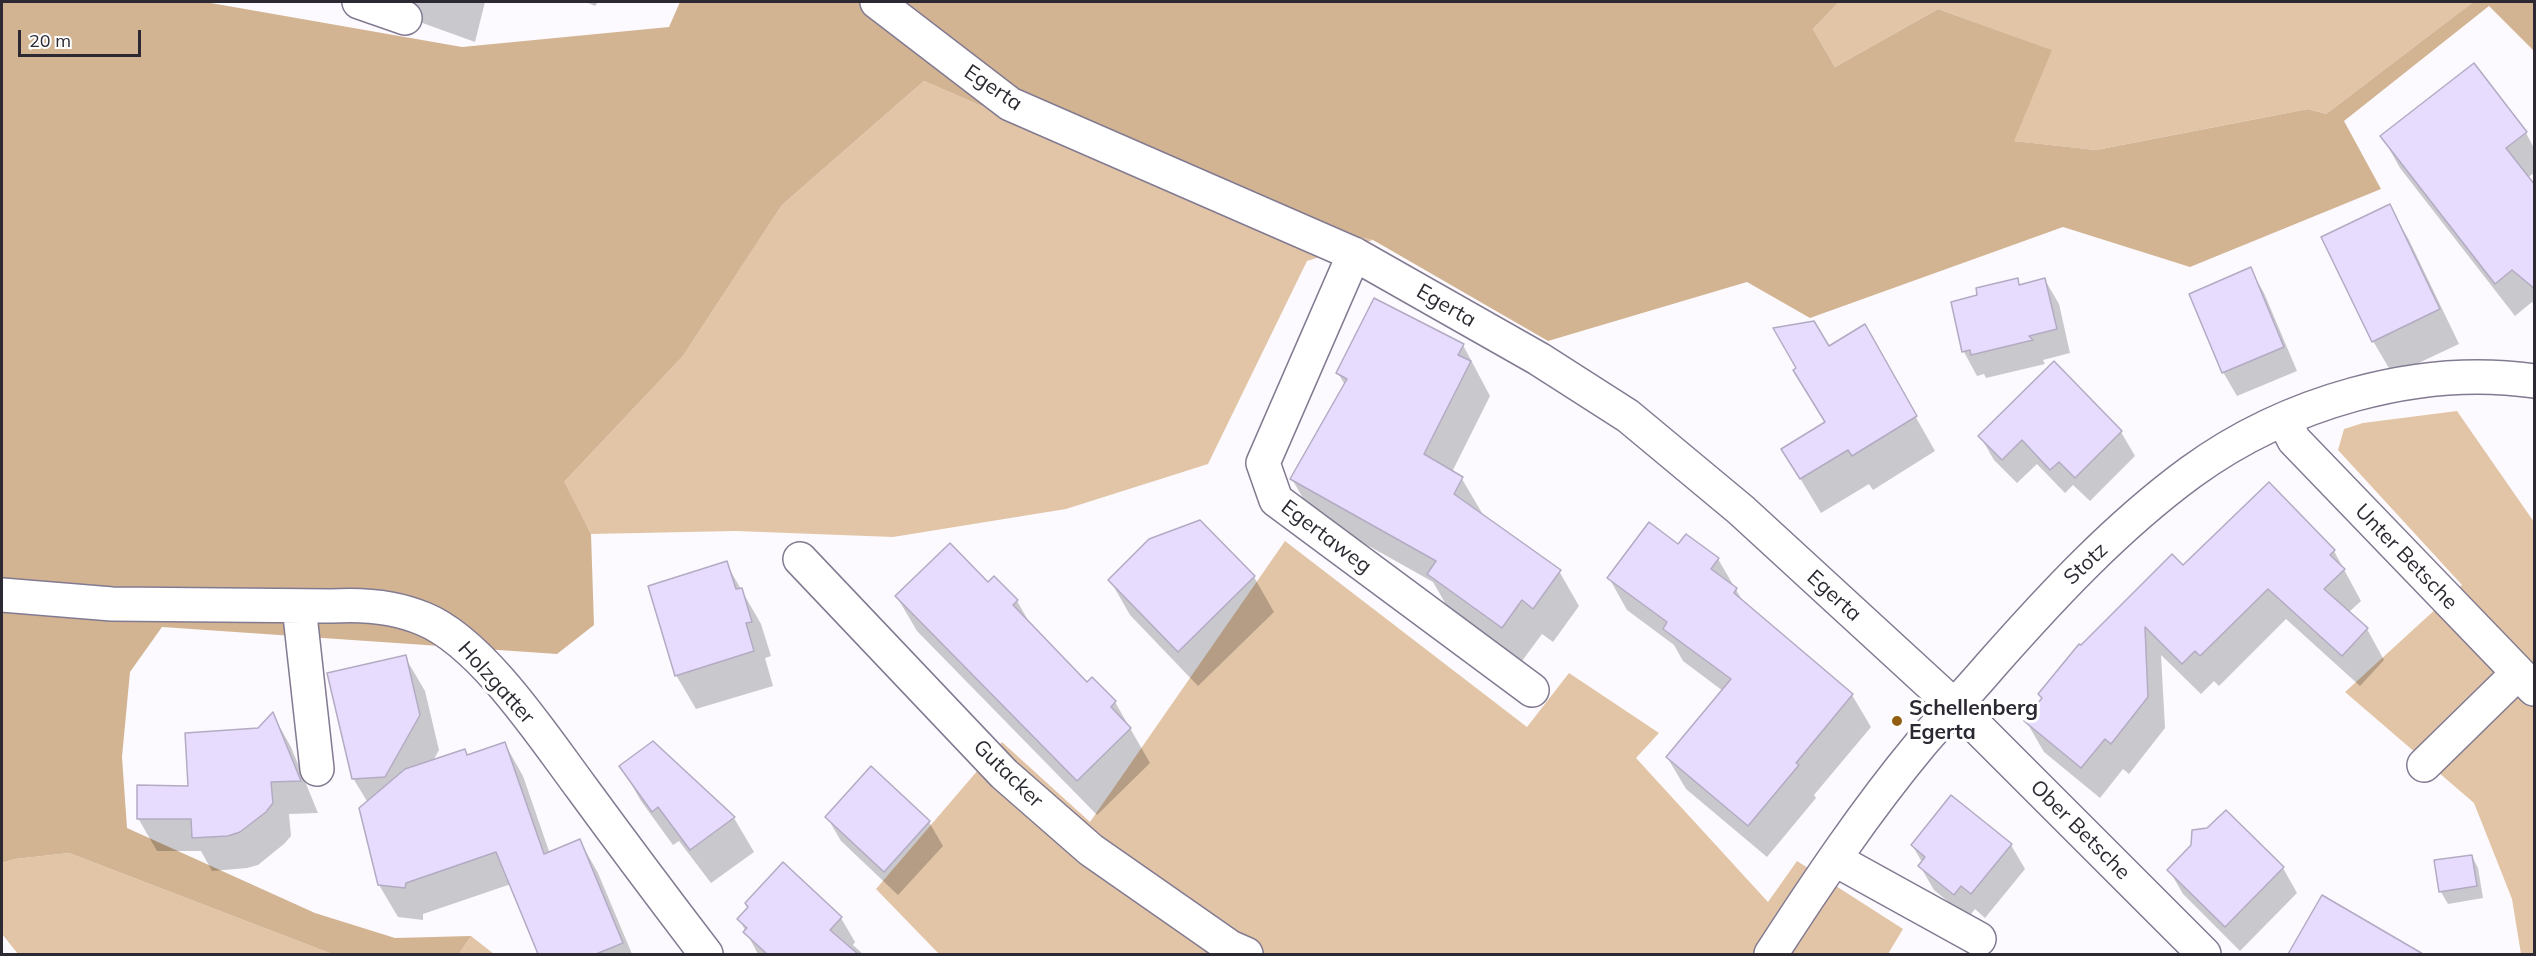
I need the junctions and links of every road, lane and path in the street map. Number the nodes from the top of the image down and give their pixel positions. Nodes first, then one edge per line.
1 (359, 2) edge
2 (877, 2) edge
3 (405, 18) dead end
4 (1354, 254) junction
5 (2535, 381) edge
6 (2284, 420) junction
7 (800, 560) dead end
8 (2, 595) edge
9 (299, 606) junction
10 (2526, 681) edge
11 (1532, 690) dead end
12 (1955, 706) junction
13 (2424, 765) dead end
14 (317, 769) dead end
15 (1836, 860) junction
16 (1979, 939) dead end
17 (706, 954) edge
18 (1246, 954) edge
19 (1771, 954) edge
20 (2204, 954) edge

1 - 3 street
2 - 4 street, Egerta
4 - 11 street, Egertaweg
4 - 12 street, Egerta
5 - 6 street, Stotz
6 - 10 street, Unter Betsche
6 - 12 street, Stotz
7 - 18 street, Gutacker
8 - 9 street, Holzgatter
9 - 14 street
9 - 17 street, Holzgatter
10 - 13 street
12 - 15 street, Stotz
12 - 20 street, Ober Betsche
15 - 16 street
15 - 19 street, Stotz

